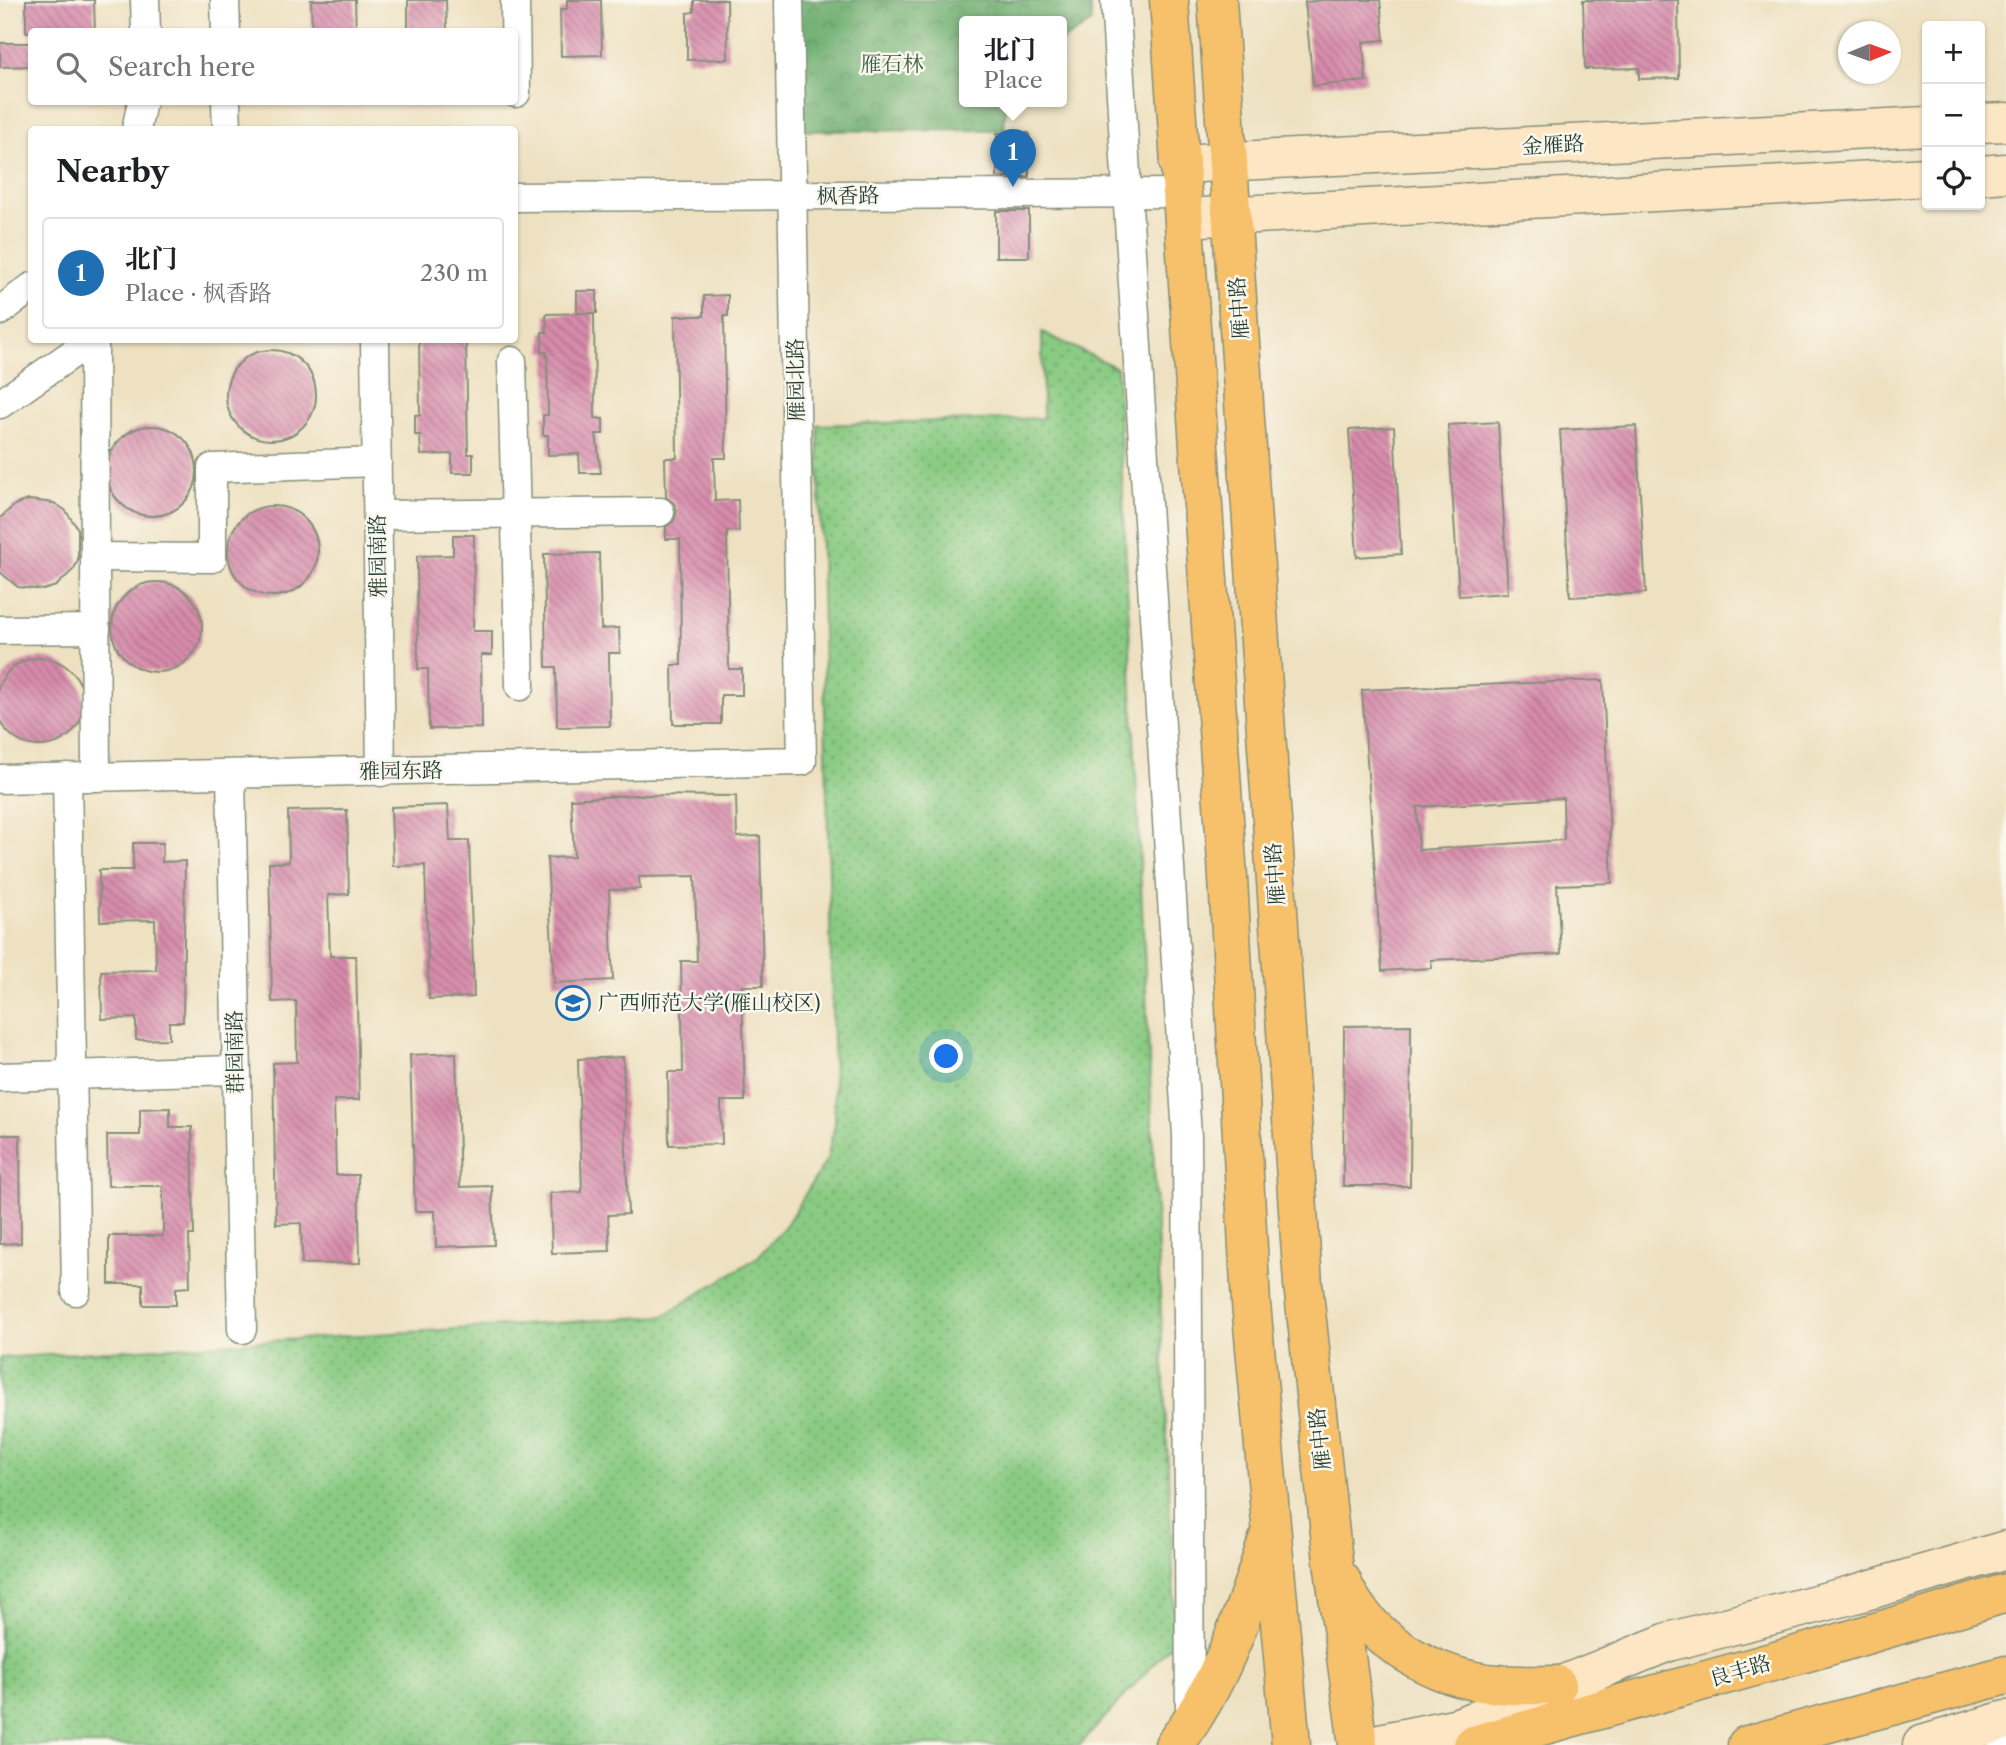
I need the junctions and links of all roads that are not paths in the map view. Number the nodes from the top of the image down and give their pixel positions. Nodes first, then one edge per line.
1 (145, 0) edge
2 (225, 0) edge
3 (514, 0) edge
4 (789, 0) edge
5 (1115, 0) edge
6 (1169, 0) edge
7 (1217, 0) edge
8 (146, 28) edge
9 (226, 28) edge
10 (515, 28) edge
11 (141, 105) edge
12 (226, 105) edge
13 (2006, 122) edge
14 (1985, 123) edge
15 (137, 126) edge
16 (227, 126) edge
17 (1922, 126) edge
18 (1229, 162) junction
19 (2006, 173) edge
20 (1985, 175) edge
21 (1922, 177) edge
22 (1181, 191) junction
23 (1128, 193) junction
24 (518, 197) edge
25 (793, 197) junction
26 (1233, 215) junction
27 (28, 290) edge
28 (0, 311) edge
29 (89, 343) edge
30 (93, 343) edge
31 (375, 343) edge
32 (512, 361) dead end
33 (0, 404) edge
34 (377, 462) junction
35 (660, 512) dead end
36 (515, 514) junction
37 (378, 515) junction
38 (95, 557) junction
39 (96, 629) junction
40 (0, 630) edge
41 (520, 686) dead end
42 (802, 761) joint
43 (381, 772) junction
44 (231, 775) junction
45 (67, 777) junction
46 (96, 777) junction
47 (0, 779) edge
48 (234, 1070) junction
49 (72, 1075) junction
50 (0, 1077) edge
51 (75, 1291) dead end
52 (242, 1329) dead end
53 (1272, 1527) junction
54 (2006, 1550) edge
55 (1333, 1561) junction
56 (2006, 1593) edge
57 (1684, 1639) junction
58 (1822, 1648) junction
59 (2006, 1675) edge
60 (1557, 1685) junction
61 (2006, 1720) edge
62 (1182, 1733) edge
63 (2006, 1735) edge
64 (1291, 1745) edge
65 (1357, 1745) edge
66 (1369, 1745) edge
67 (1473, 1745) edge
68 (1747, 1745) edge
69 (1922, 1745) edge
70 (2002, 1745) edge

1 - 8 street
2 - 9 street
3 - 10 street
4 - 25 street, 雁园北路
5 - 23 street
6 - 22 main road
7 - 18 main road, 雁中路
11 - 15 street
12 - 16 street
13 - 14 street
17 - 18 street, 金雁路
18 - 22 street, 金雁路
18 - 26 main road, 雁中路
19 - 20 street
21 - 26 street
22 - 23 street, 枫香路
22 - 26 street
22 - 53 main road
23 - 25 street, 枫香路
23 - 62 street
24 - 25 street, 枫香路
25 - 42 street, 雁园北路
26 - 55 main road, 雁中路
27 - 28 street
29 - 33 street
30 - 38 street
31 - 34 street, 雅园南路
32 - 36 street
34 - 37 street, 雅园南路
34 - 38 street
35 - 36 street
36 - 37 street
36 - 41 street
37 - 43 street, 雅园南路
38 - 39 street
39 - 40 street
39 - 46 street
42 - 43 street, 雅园东路
43 - 44 street, 雅园东路
44 - 46 street, 雅园东路
44 - 48 street, 群园南路
45 - 46 street, 雅园东路
45 - 47 street, 雅园东路
45 - 49 street
48 - 49 street
48 - 52 street, 群园南路
49 - 50 street
49 - 51 street
53 - 62 main road
53 - 64 main road
54 - 57 street
55 - 60 main road
55 - 65 main road, 雁中路
56 - 58 main road, 良丰路
57 - 58 street
57 - 60 street
58 - 67 main road, 良丰路
59 - 68 main road
60 - 66 street
61 - 69 street
63 - 70 street

